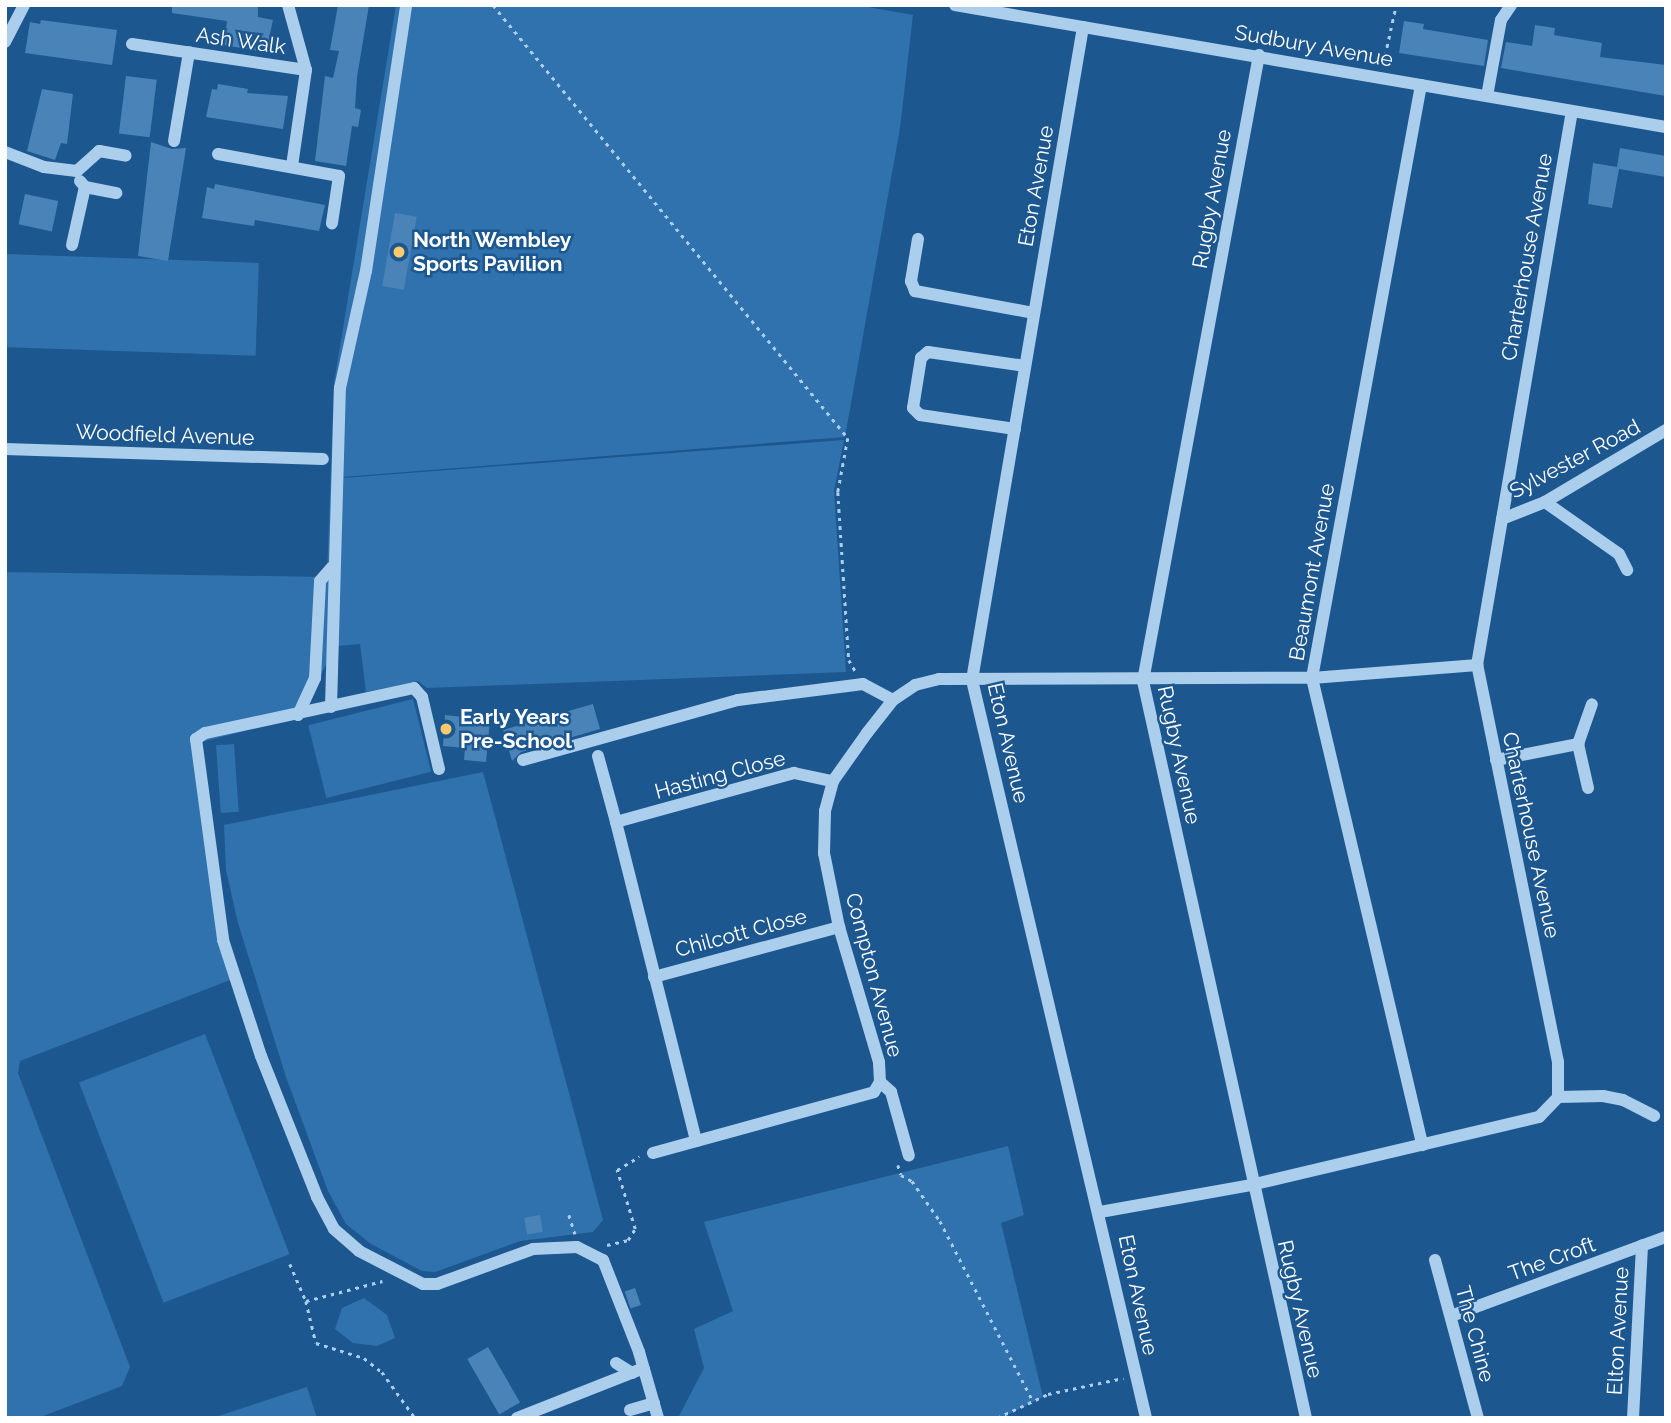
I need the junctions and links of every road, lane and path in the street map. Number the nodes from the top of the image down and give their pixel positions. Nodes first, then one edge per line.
1 (24, 5) edge
2 (288, 5) edge
3 (406, 5) edge
4 (492, 5) edge
5 (955, 5) edge
6 (1396, 5) edge
7 (1511, 5) edge
8 (974, 7) edge
9 (1083, 27) junction
10 (5, 42) edge
11 (132, 44) dead end
12 (189, 52) junction
13 (1259, 55) junction
14 (306, 70) junction
15 (1379, 77) junction
16 (1420, 85) junction
17 (1487, 96) junction
18 (1572, 111) junction
19 (1666, 127) edge
20 (174, 141) dead end
21 (5, 152) edge
22 (218, 155) dead end
23 (127, 156) dead end
24 (292, 166) junction
25 (77, 171) junction
26 (85, 187) junction
27 (116, 193) dead end
28 (332, 223) dead end
29 (918, 239) dead end
30 (72, 245) dead end
31 (1034, 313) junction
32 (1026, 366) junction
33 (1015, 429) junction
34 (1666, 430) edge
35 (5, 449) edge
36 (323, 459) dead end
37 (1545, 502) junction
38 (1502, 519) junction
39 (332, 568) junction
40 (1627, 569) dead end
41 (1477, 665) junction
42 (834, 672) dead end
43 (1312, 678) junction
44 (972, 680) junction
45 (1143, 681) junction
46 (846, 684) junction
47 (863, 684) junction
48 (893, 700) junction
49 (1592, 704) dead end
50 (331, 707) junction
51 (298, 715) junction
52 (1578, 744) junction
53 (598, 756) dead end
54 (523, 760) dead end
55 (1496, 760) junction
56 (439, 769) dead end
57 (833, 781) junction
58 (1588, 789) dead end
59 (617, 822) junction
60 (839, 927) junction
61 (654, 977) junction
62 (880, 1082) junction
63 (1558, 1097) junction
64 (1654, 1116) dead end
65 (696, 1141) junction
66 (1422, 1144) junction
67 (653, 1153) joint
68 (909, 1156) dead end
69 (899, 1169) dead end
70 (1251, 1185) junction
71 (1100, 1212) junction
72 (569, 1215) dead end
73 (1666, 1237) edge
74 (1642, 1245) junction
75 (582, 1248) junction
76 (1435, 1260) dead end
77 (290, 1264) dead end
78 (406, 1275) junction
79 (306, 1301) junction
80 (1451, 1317) junction
81 (616, 1363) dead end
82 (638, 1370) junction
83 (1136, 1376) junction
84 (1033, 1401) junction
85 (654, 1403) junction
86 (630, 1410) dead end
87 (415, 1418) edge
88 (517, 1418) edge
89 (658, 1418) edge
90 (997, 1418) edge
91 (1146, 1418) edge
92 (1306, 1418) edge
93 (1478, 1418) edge
94 (1633, 1418) edge

1 - 10 street
2 - 14 street, Ash Walk
3 - 39 street
4 - 47 path
5 - 8 street, Sudbury Avenue
6 - 15 path
7 - 17 street
8 - 9 street, Sudbury Avenue
9 - 13 street, Sudbury Avenue
9 - 31 street, Eton Avenue
11 - 12 street, Ash Walk
12 - 14 street, Ash Walk
12 - 20 street
13 - 15 street, Sudbury Avenue
13 - 45 street, Rugby Avenue
14 - 24 street, Ash Walk
15 - 16 street, Sudbury Avenue
16 - 17 street, Sudbury Avenue
16 - 43 street, Beaumont Avenue
17 - 18 street, Sudbury Avenue
18 - 19 street, Sudbury Avenue
18 - 38 street, Charterhouse Avenue
21 - 25 street
22 - 24 street
23 - 25 street
24 - 28 street
25 - 26 street
26 - 27 street
26 - 30 street
29 - 31 street
31 - 32 street, Eton Avenue
32 - 33 street, Eton Avenue
32 - 33 street
33 - 44 street, Eton Avenue
34 - 37 street, Sylvester Road
35 - 36 street, Woodfield Avenue
37 - 38 street, Sylvester Road
37 - 40 street
38 - 41 street, Charterhouse Avenue
39 - 50 street
39 - 51 street
41 - 43 street
41 - 55 street, Charterhouse Avenue
42 - 46 street
43 - 45 street
43 - 66 street, Beaumont Avenue
44 - 45 street
44 - 48 street
44 - 71 street, Eton Avenue
45 - 70 street, Rugby Avenue
46 - 47 street
46 - 54 street
47 - 48 street
48 - 57 street, Compton Avenue
49 - 52 street
50 - 51 street
50 - 56 street
51 - 78 street
52 - 55 street
52 - 58 street
53 - 59 street
55 - 63 street, Charterhouse Avenue
57 - 59 street, Hasting Close
57 - 60 street, Compton Avenue
59 - 61 street, Chilcott Close
60 - 61 street, Chilcott Close
60 - 62 street, Compton Avenue
61 - 65 street, Chilcott Close
62 - 65 street, Compton Avenue
62 - 68 street
63 - 64 street
63 - 66 street
65 - 67 street, Compton Avenue
66 - 70 street
67 - 75 path
69 - 84 path
70 - 71 street
70 - 92 street, Rugby Avenue
71 - 83 street, Eton Avenue
72 - 75 path
73 - 74 street, The Croft
74 - 80 street, The Croft
74 - 94 street, Elton Avenue
75 - 78 street
75 - 82 street
76 - 80 street, The Chine
77 - 79 path
78 - 79 path
79 - 87 path
80 - 93 street, The Chine
81 - 82 street
82 - 85 street
82 - 88 street
83 - 84 path
83 - 91 street, Eton Avenue
84 - 90 path
85 - 86 street
85 - 89 street

